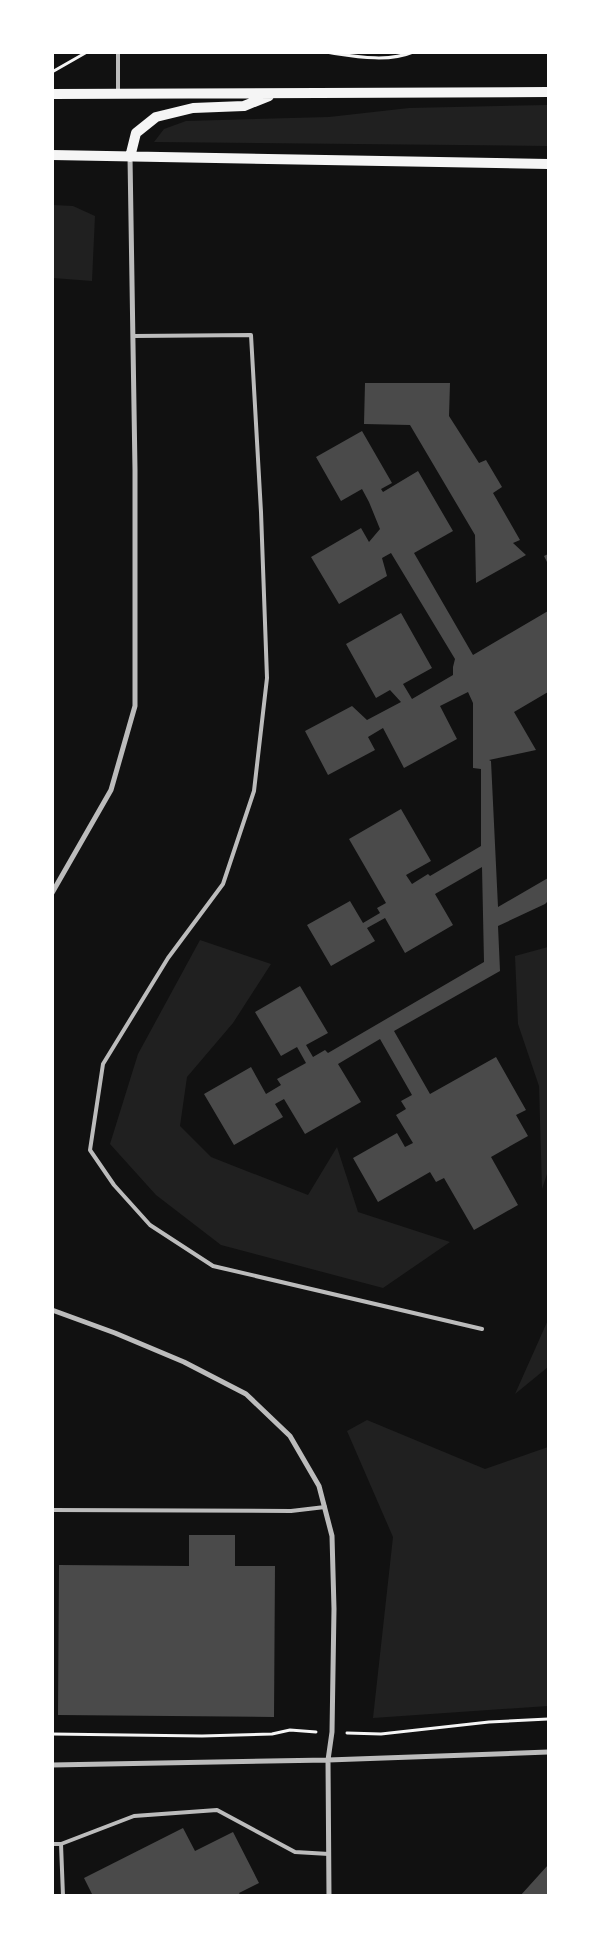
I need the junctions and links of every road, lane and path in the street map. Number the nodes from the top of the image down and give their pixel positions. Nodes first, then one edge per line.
1 (87, 52) edge
2 (118, 52) edge
3 (324, 52) edge
4 (413, 52) edge
5 (52, 72) edge
6 (548, 92) edge
7 (52, 94) edge
8 (118, 94) junction
9 (275, 94) junction
10 (52, 155) edge
11 (130, 157) junction
12 (548, 164) edge
13 (134, 336) junction
14 (52, 893) edge
15 (52, 1310) edge
16 (482, 1329) dead end
17 (325, 1507) junction
18 (52, 1510) edge
19 (548, 1719) edge
20 (332, 1732) junction
21 (52, 1734) edge
22 (548, 1752) edge
23 (328, 1760) junction
24 (52, 1765) edge
25 (52, 1844) edge
26 (61, 1844) junction
27 (329, 1854) junction
28 (62, 1896) edge
29 (329, 1896) edge

1 - 5 path
2 - 8 lane
3 - 4 path
6 - 9 main road
7 - 8 main road
8 - 9 main road
9 - 11 main road
10 - 11 main road
11 - 12 main road
11 - 13 street
13 - 14 street
13 - 16 lane
15 - 17 street
17 - 18 lane
17 - 20 street
19 - 20 path
20 - 21 path
20 - 23 street
22 - 23 street
23 - 24 street
23 - 27 street
25 - 26 lane
26 - 27 lane
26 - 28 lane
27 - 29 street

